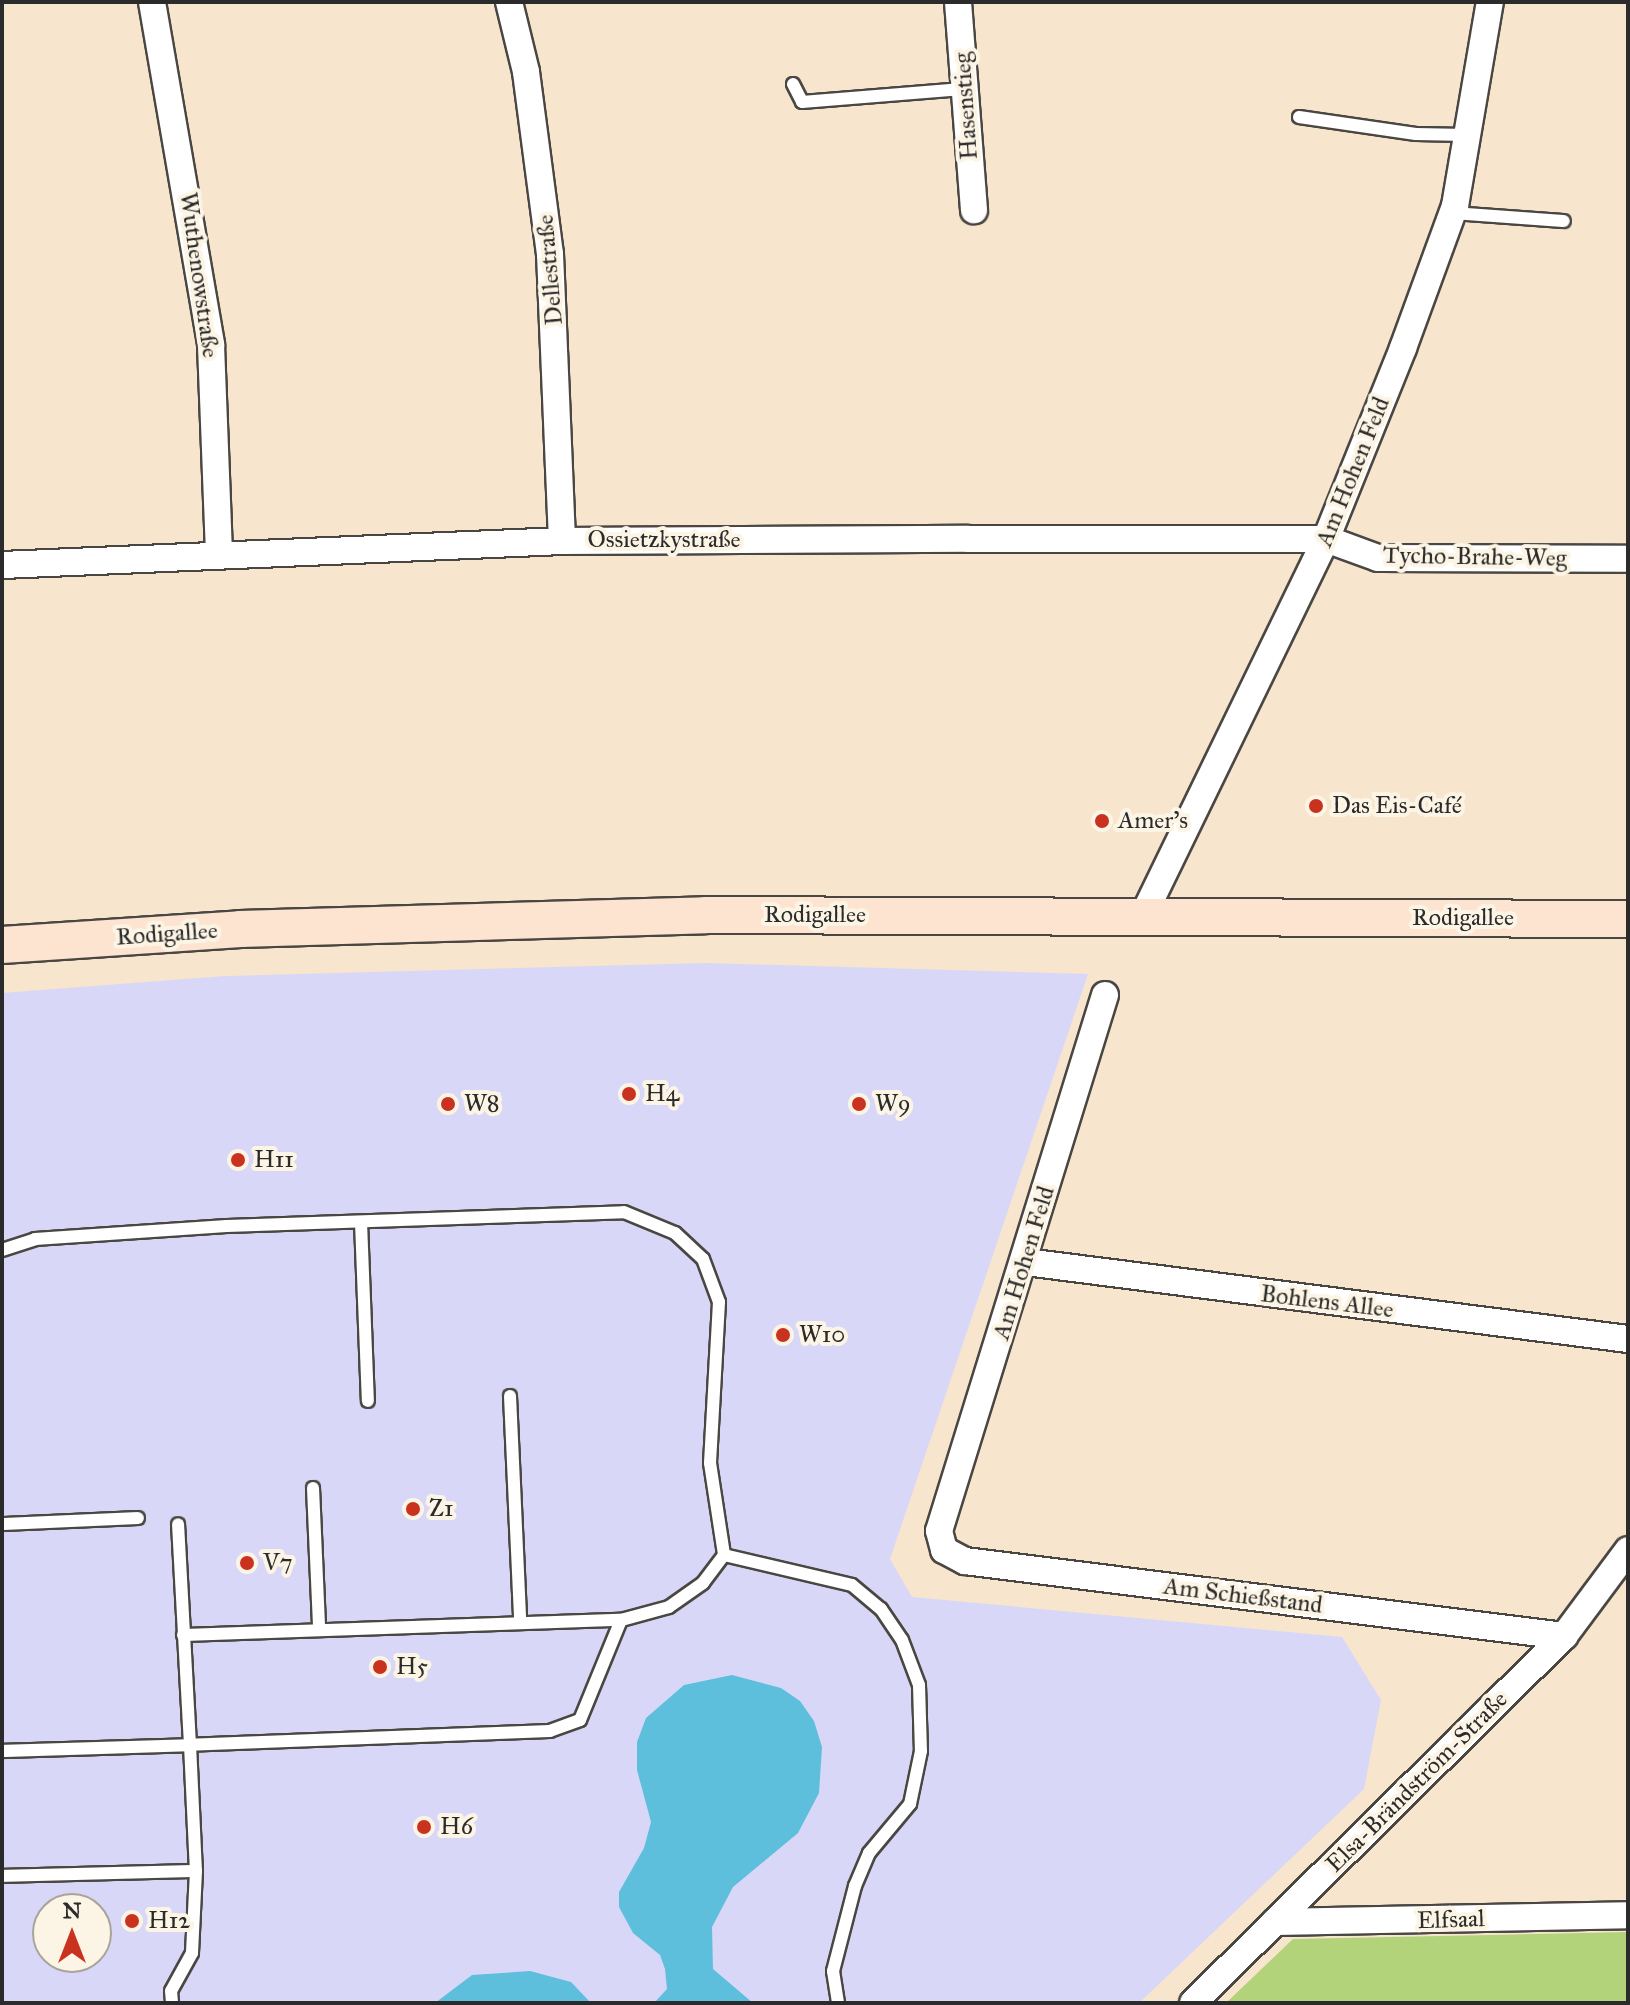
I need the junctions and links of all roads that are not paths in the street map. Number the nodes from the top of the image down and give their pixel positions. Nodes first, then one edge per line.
1 (152, 2) edge
2 (509, 2) edge
3 (958, 2) edge
4 (1490, 2) edge
5 (793, 84) dead end
6 (965, 89) junction
7 (1299, 117) dead end
8 (1467, 135) junction
9 (974, 210) dead end
10 (1452, 213) junction
11 (1564, 221) dead end
12 (1326, 539) junction
13 (562, 541) junction
14 (219, 552) junction
15 (1628, 559) edge
16 (2, 565) edge
17 (1143, 916) junction
18 (1628, 919) edge
19 (2, 945) edge
20 (1105, 995) dead end
21 (361, 1222) junction
22 (2, 1250) edge
23 (1026, 1262) junction
24 (1628, 1339) edge
25 (510, 1396) dead end
26 (368, 1401) dead end
27 (313, 1488) dead end
28 (138, 1518) dead end
29 (2, 1524) edge
30 (178, 1524) dead end
31 (939, 1531) joint
32 (1628, 1550) edge
33 (724, 1555) junction
34 (520, 1620) junction
35 (621, 1620) junction
36 (319, 1628) junction
37 (183, 1635) junction
38 (1564, 1636) junction
39 (190, 1745) junction
40 (2, 1751) edge
41 (196, 1871) junction
42 (2, 1876) edge
43 (1628, 1915) edge
44 (1275, 1922) junction
45 (172, 2003) edge
46 (838, 2003) edge
47 (1193, 2003) edge

1 - 14 street, Wuthenowstraße
2 - 13 street, Dellestraße
3 - 6 street, Hasenstieg
4 - 8 street, Am Hohen Feld
5 - 6 lane
6 - 9 street, Hasenstieg
7 - 8 lane
8 - 10 street, Am Hohen Feld
10 - 11 lane
10 - 12 street, Am Hohen Feld
12 - 13 street, Ossietzkystraße
12 - 15 street, Tycho-Brahe-Weg
12 - 17 street, Am Hohen Feld
13 - 14 street, Ossietzkystraße
14 - 16 street, Ossietzkystraße
17 - 18 main road, Rodigallee
17 - 19 main road, Rodigallee
20 - 23 street, Am Hohen Feld
21 - 22 lane
21 - 26 lane
21 - 33 lane
23 - 24 street, Bohlens Allee
23 - 31 street, Am Hohen Feld
25 - 34 lane
27 - 36 lane
28 - 29 lane
30 - 37 lane
31 - 38 street, Am Schießstand
32 - 38 street, Elsa-Brändström-Straße
33 - 35 lane
33 - 46 lane
34 - 35 lane
34 - 36 lane
35 - 39 lane
36 - 37 lane
37 - 39 lane
38 - 44 street, Elsa-Brändström-Straße
39 - 40 lane
39 - 41 lane
41 - 42 lane
41 - 45 lane
43 - 44 street, Elfsaal
44 - 47 street, Elsa-Brändström-Straße

